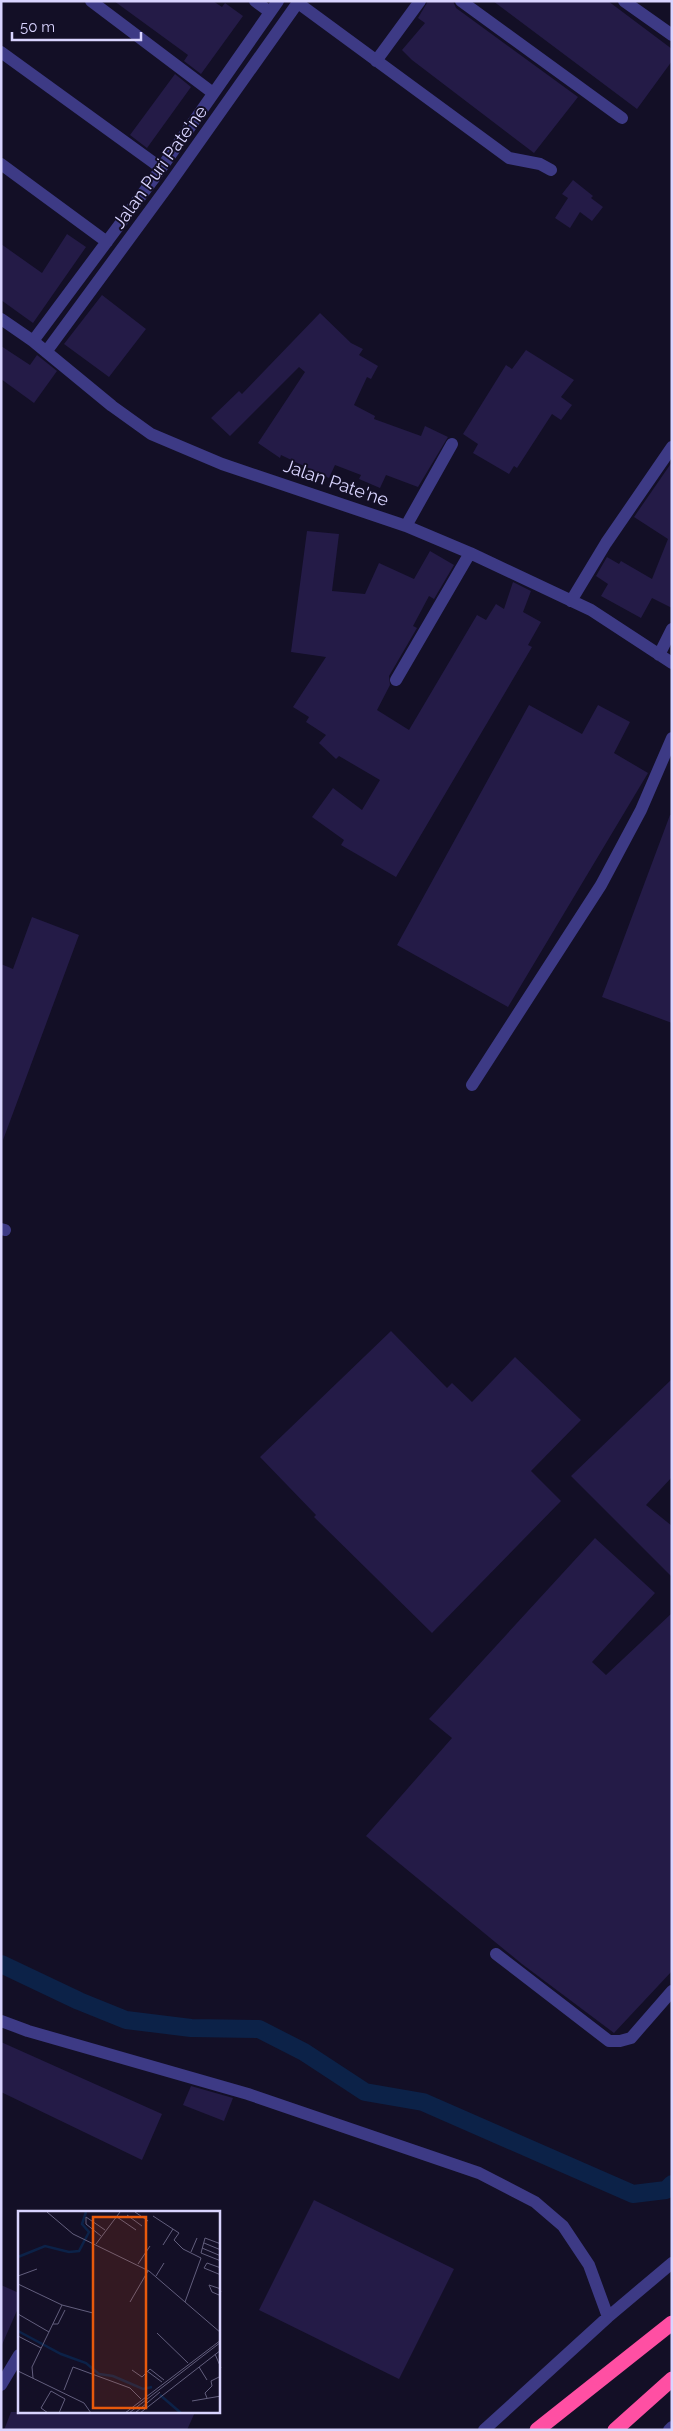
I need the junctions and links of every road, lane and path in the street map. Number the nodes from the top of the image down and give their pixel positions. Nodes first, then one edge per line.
1 (91, 1) edge
2 (256, 1) edge
3 (278, 1) edge
4 (420, 1) edge
5 (461, 1) edge
6 (624, 1) edge
7 (298, 2) edge
8 (270, 12) junction
9 (672, 35) edge
10 (1, 52) edge
11 (376, 62) junction
12 (214, 93) junction
13 (622, 118) dead end
14 (1, 164) edge
15 (161, 168) junction
16 (551, 170) dead end
17 (107, 242) junction
18 (1, 319) edge
19 (33, 341) junction
20 (46, 352) junction
21 (452, 444) dead end
22 (672, 447) edge
23 (406, 526) junction
24 (470, 553) junction
25 (571, 601) junction
26 (672, 629) edge
27 (659, 655) junction
28 (672, 663) edge
29 (396, 680) dead end
30 (672, 738) edge
31 (472, 1085) dead end
32 (496, 1954) dead end
33 (672, 1991) edge
34 (1, 2021) edge
35 (672, 2263) edge
36 (608, 2317) junction
37 (672, 2323) edge
38 (18, 2357) edge
39 (672, 2380) edge
40 (1, 2385) edge
41 (484, 2430) edge
42 (537, 2430) edge
43 (615, 2430) edge

1 - 12 street
2 - 8 street
3 - 8 street, Jalan Puri Pate'ne
4 - 11 street
5 - 13 street
6 - 9 street
7 - 11 street
7 - 20 street, Jalan Puri Pate'ne
8 - 12 street, Jalan Puri Pate'ne
10 - 15 street
11 - 16 street
12 - 15 street, Jalan Puri Pate'ne
14 - 17 street
15 - 17 street, Jalan Puri Pate'ne
17 - 19 street, Jalan Puri Pate'ne
18 - 19 street, Jalan Pate'ne
19 - 20 street, Jalan Pate'ne
20 - 23 street, Jalan Pate'ne
21 - 23 street
22 - 25 street
23 - 24 street, Jalan Pate'ne
24 - 25 street, Jalan Pate'ne
24 - 29 street
25 - 27 street, Jalan Pate'ne
26 - 27 street
27 - 28 street, Jalan Pate'ne
30 - 31 street
32 - 33 street
34 - 36 street
35 - 36 street
36 - 41 street
37 - 42 highway
38 - 40 street
39 - 43 highway

